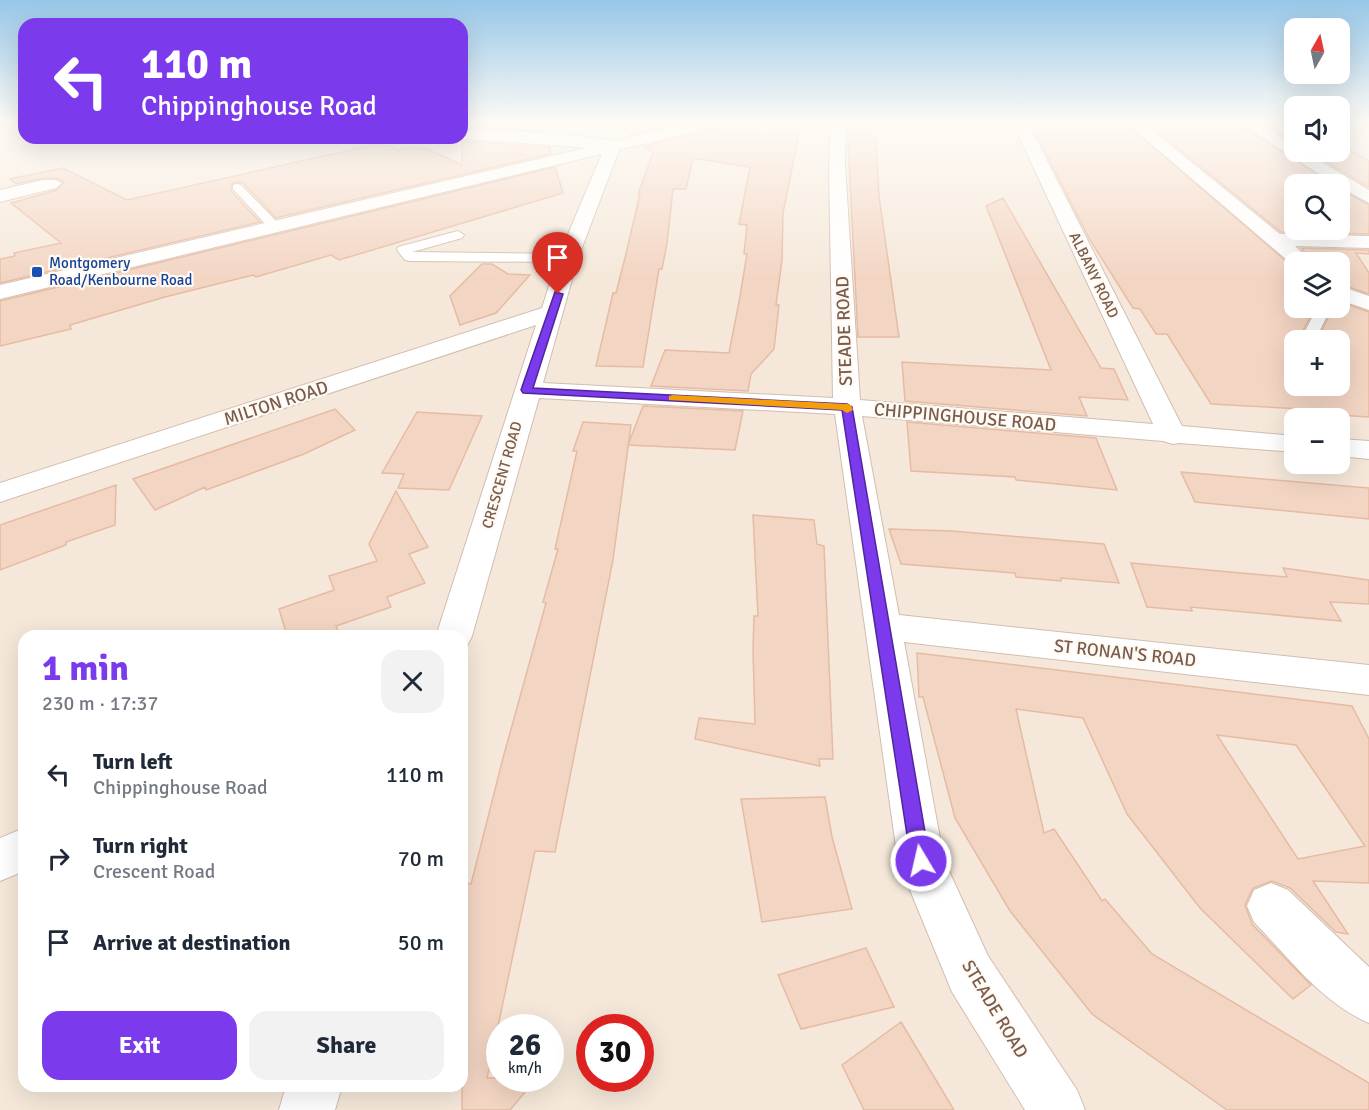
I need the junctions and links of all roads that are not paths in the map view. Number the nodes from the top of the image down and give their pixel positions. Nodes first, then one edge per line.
1 (467, 175) edge
2 (594, 175) edge
3 (837, 175) edge
4 (1045, 175) edge
5 (1197, 175) edge
6 (1331, 175) edge
7 (237, 187) dead end
8 (0, 193) edge
9 (1369, 198) edge
10 (0, 199) edge
11 (274, 226) junction
12 (458, 235) dead end
13 (1276, 240) junction
14 (1369, 242) edge
15 (1290, 252) edge
16 (568, 258) junction
17 (0, 292) edge
18 (1350, 296) edge
19 (1369, 303) edge
20 (553, 312) junction
21 (527, 390) junction
22 (847, 407) junction
23 (1173, 436) junction
24 (1284, 443) edge
25 (1350, 449) edge
26 (1369, 450) edge
27 (0, 493) edge
28 (882, 626) junction
29 (456, 630) edge
30 (1369, 680) edge
31 (18, 852) edge
32 (0, 861) edge
33 (1271, 906) dead end
34 (1369, 997) edge
35 (312, 1092) edge
36 (307, 1110) edge
37 (1057, 1110) edge

1 - 11 street
2 - 16 street, CRESCENT ROAD
3 - 22 street, STEADE ROAD
4 - 23 street, ALBANY ROAD
5 - 13 street
6 - 9 street
7 - 11 lane
8 - 10 lane
11 - 17 street
12 - 16 lane
13 - 14 street
13 - 15 street
16 - 20 street, CRESCENT ROAD
18 - 19 street
20 - 21 street, CRESCENT ROAD
20 - 27 street, MILTON ROAD
21 - 22 street, CHIPPINGHOUSE ROAD
21 - 29 street, CRESCENT ROAD
22 - 23 street, CHIPPINGHOUSE ROAD
22 - 28 street, STEADE ROAD
23 - 24 street, CHIPPINGHOUSE ROAD
25 - 26 street
28 - 30 street, ST RONAN'S ROAD
28 - 37 street, STEADE ROAD
31 - 32 street
33 - 34 street
35 - 36 street

